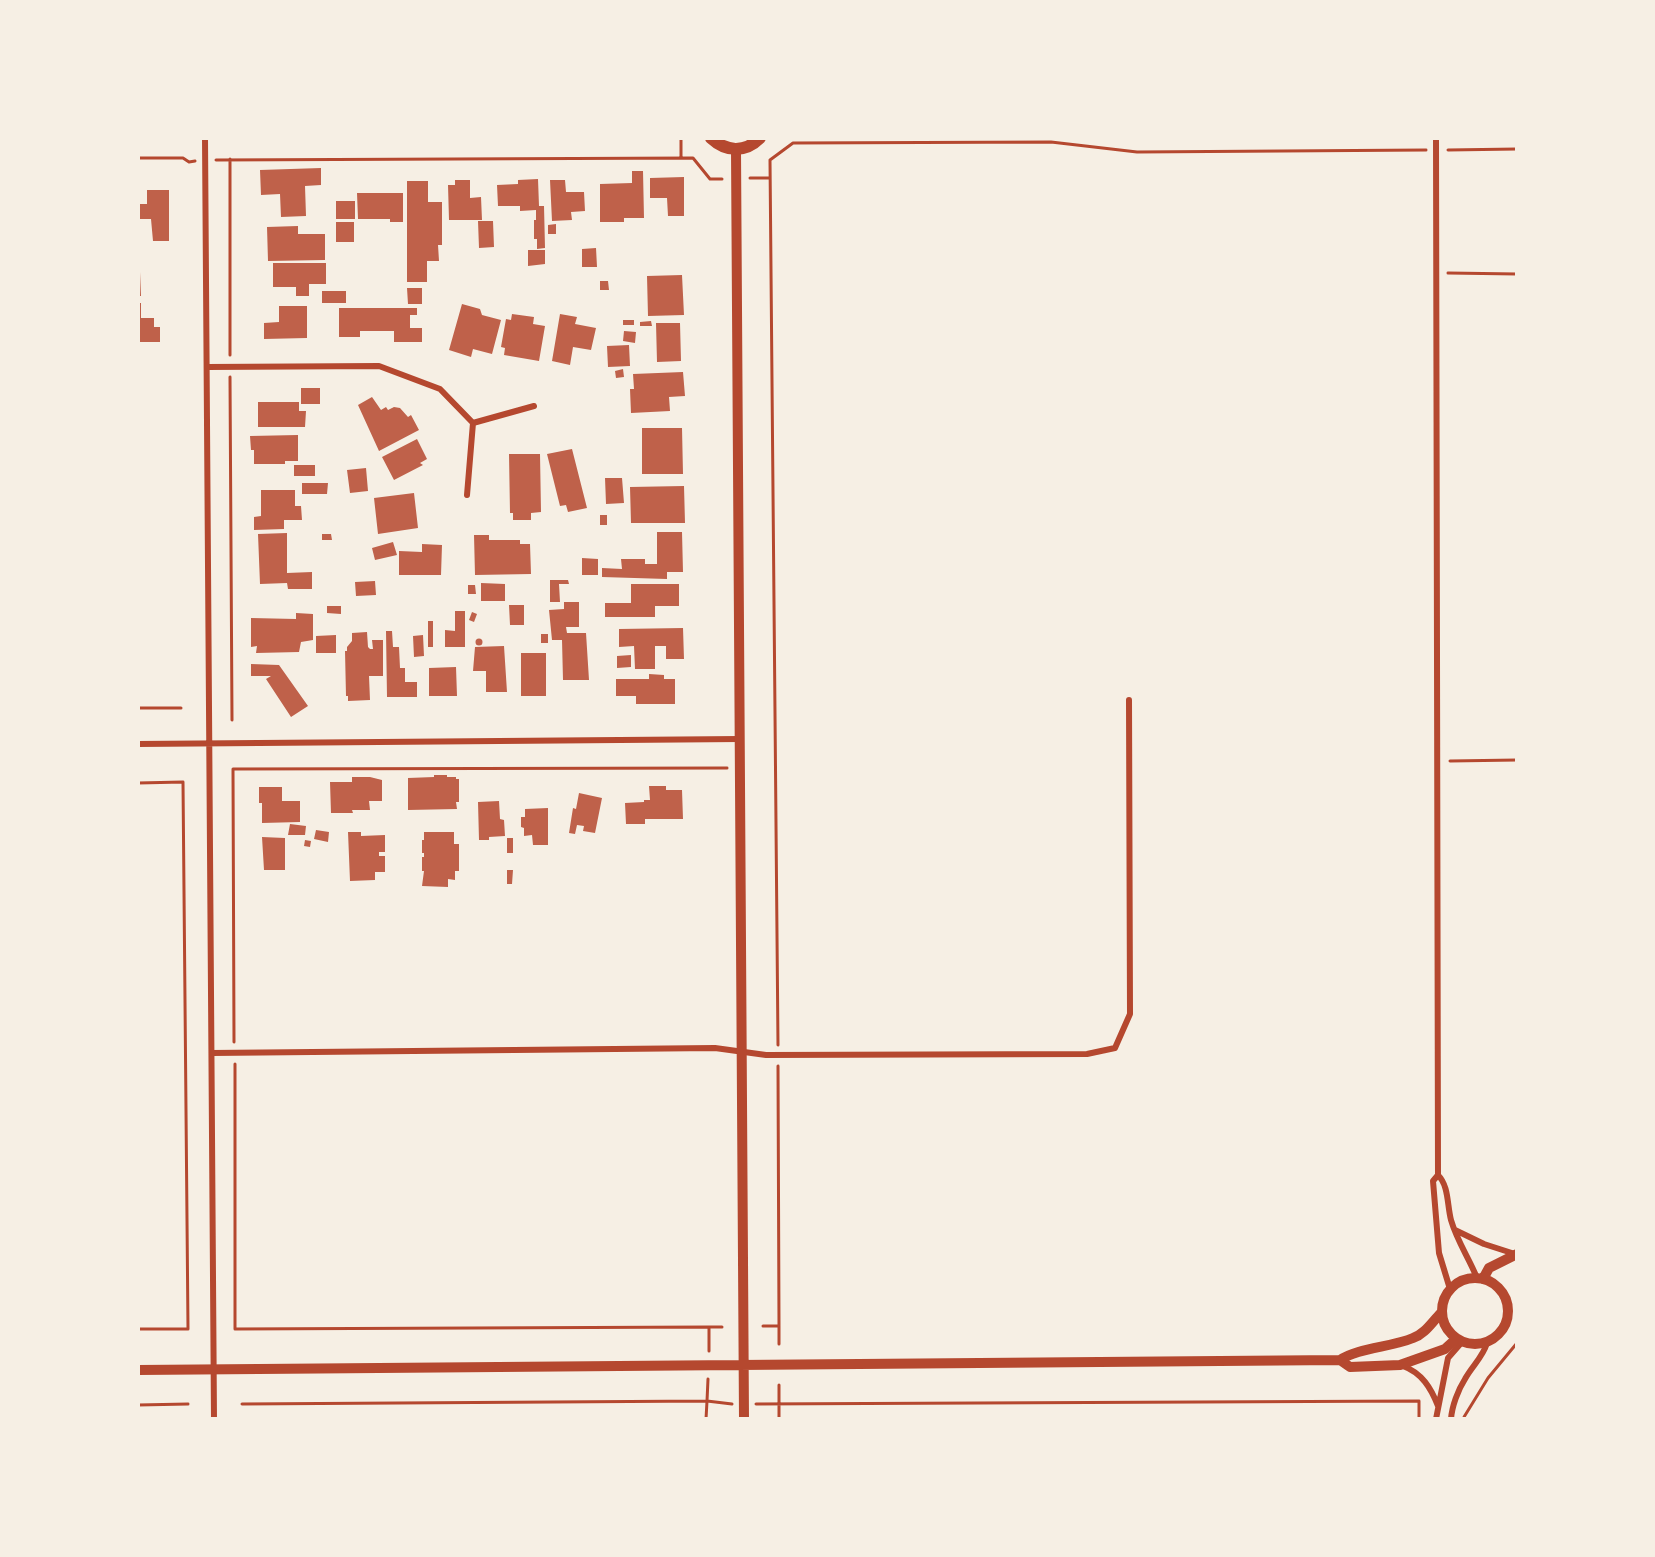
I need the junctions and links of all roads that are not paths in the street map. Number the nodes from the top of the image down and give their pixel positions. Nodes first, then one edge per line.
1 (205, 138) edge
2 (711, 138) edge
3 (760, 138) edge
4 (1436, 138) edge
5 (736, 150) junction
6 (207, 367) junction
7 (534, 406) dead end
8 (473, 423) junction
9 (467, 495) dead end
10 (1129, 700) dead end
11 (741, 739) junction
12 (210, 743) junction
13 (138, 744) edge
14 (743, 1052) junction
15 (212, 1053) junction
16 (1438, 1175) junction
17 (1455, 1230) junction
18 (1517, 1255) edge
19 (1480, 1278) junction
20 (1450, 1289) junction
21 (1517, 1294) edge
22 (1508, 1306) junction
23 (1442, 1313) junction
24 (1459, 1341) junction
25 (1487, 1342) junction
26 (1340, 1360) junction
27 (743, 1365) junction
28 (1400, 1365) junction
29 (214, 1369) junction
30 (138, 1370) edge
31 (1438, 1407) junction
32 (214, 1419) edge
33 (744, 1419) edge
34 (1436, 1419) edge
35 (1450, 1419) edge

1 - 6 street
2 - 5 main road
3 - 5 main road
4 - 16 street
5 - 11 street
6 - 8 street
6 - 12 street
7 - 8 street
8 - 9 street
10 - 14 street
11 - 12 street
11 - 14 street
12 - 13 street
12 - 15 street
14 - 15 street
14 - 27 street
15 - 29 street
16 - 17 street
16 - 20 street
17 - 18 street
17 - 19 street
18 - 19 street
19 - 20 street
19 - 22 street
20 - 23 street
21 - 22 street
22 - 25 street
23 - 24 street
23 - 26 street
24 - 25 street
24 - 28 street
24 - 31 street
25 - 35 street
26 - 27 street
26 - 28 street
27 - 29 street
27 - 33 street
28 - 31 street
29 - 30 street
29 - 32 street
31 - 34 street

